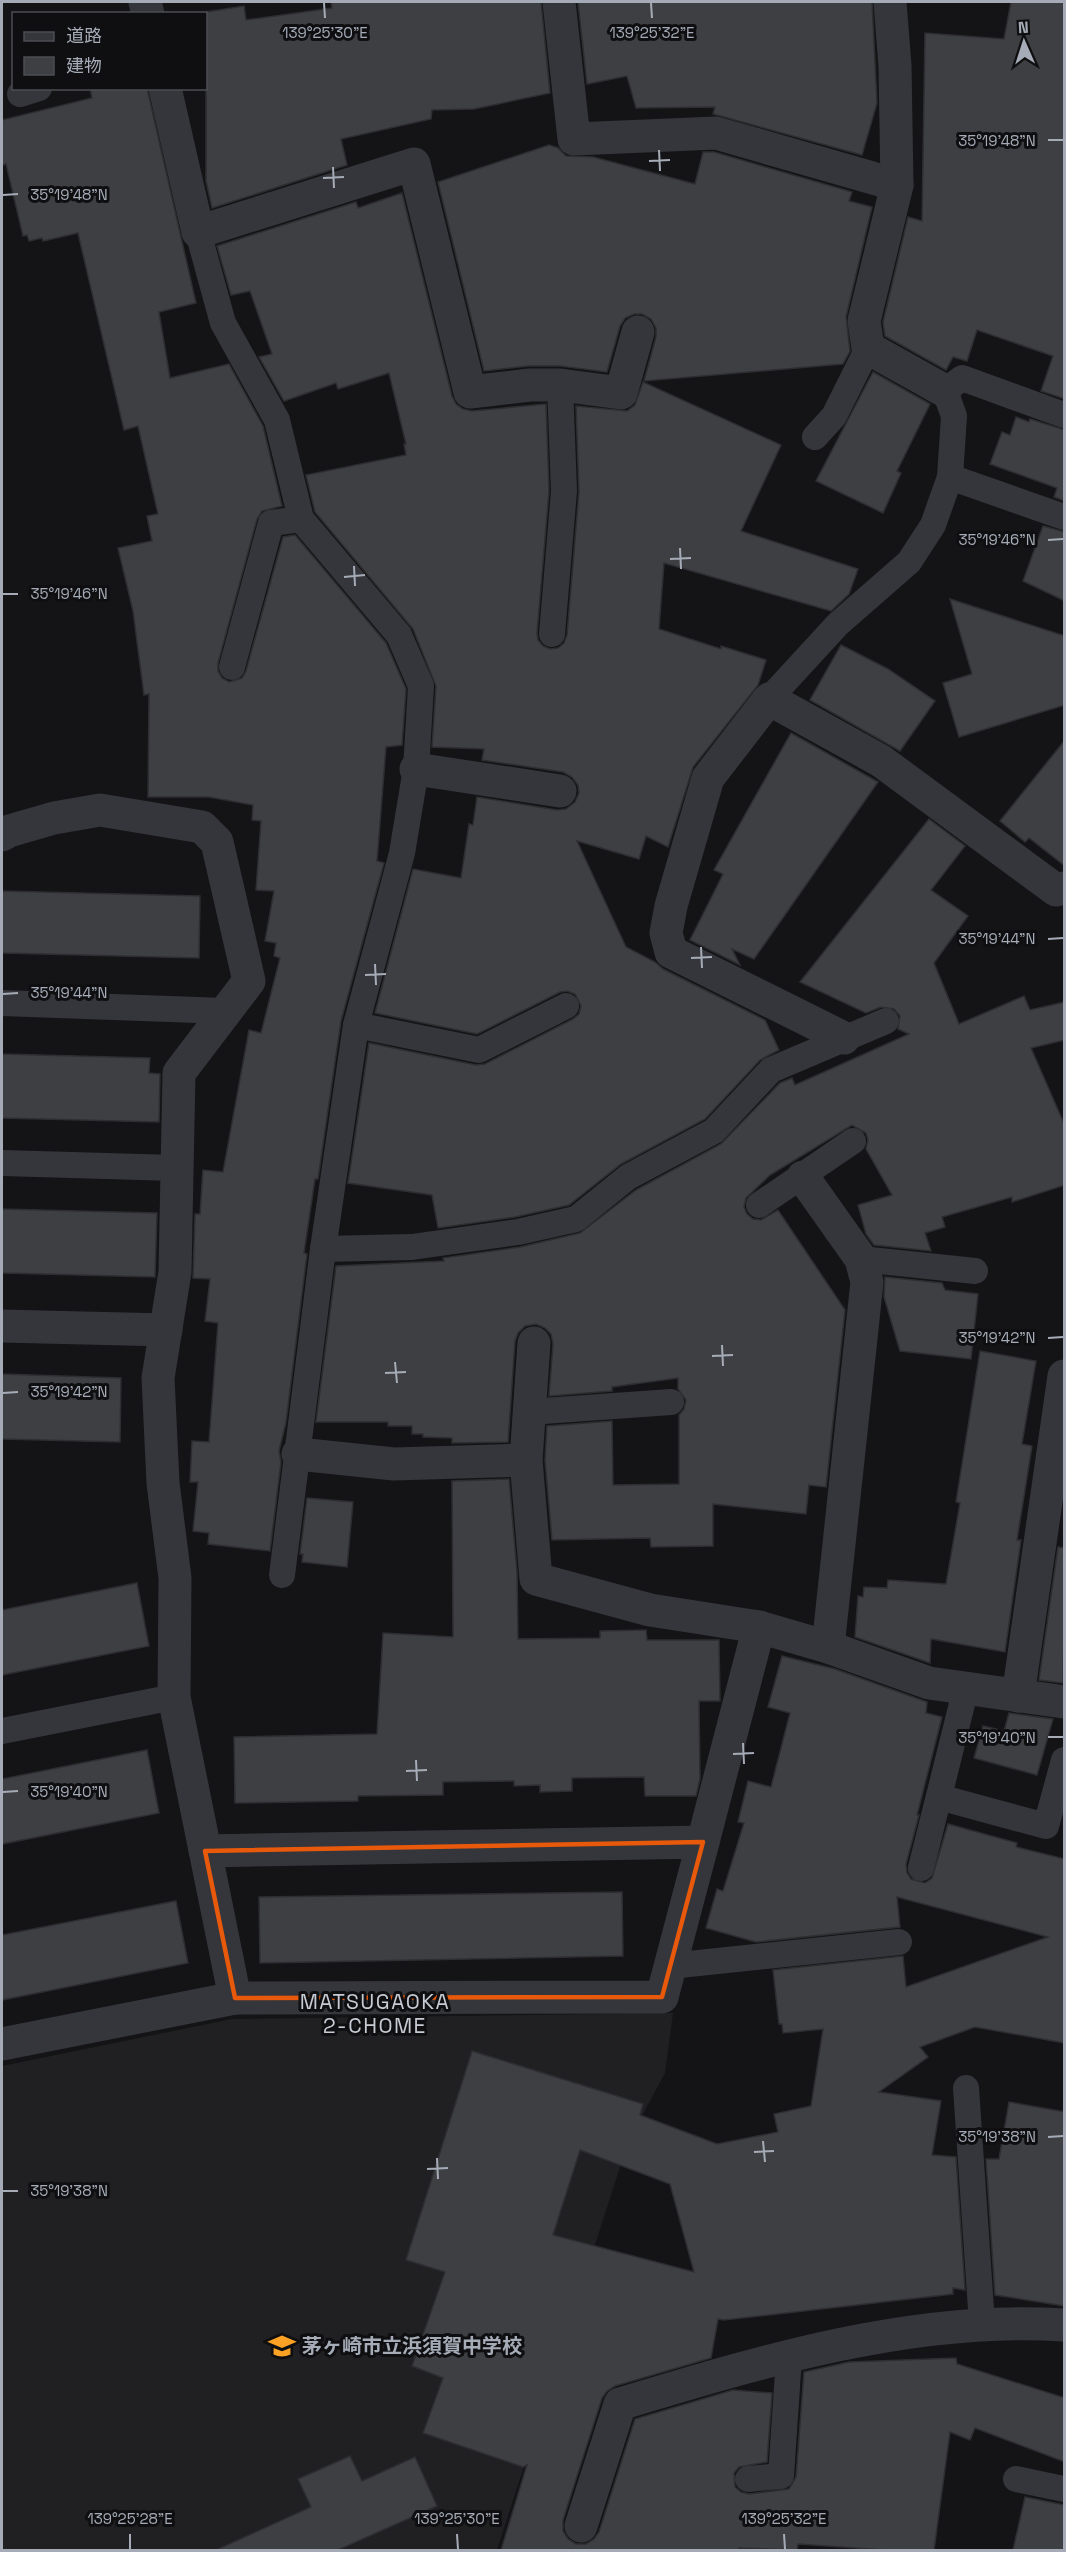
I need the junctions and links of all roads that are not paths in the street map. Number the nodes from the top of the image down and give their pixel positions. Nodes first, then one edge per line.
1 (560, 2) edge
2 (890, 2) edge
3 (165, 90) edge
4 (897, 185) junction
5 (198, 232) junction
6 (638, 332) dead end
7 (868, 348) junction
8 (560, 385) junction
9 (945, 391) junction
10 (1065, 415) edge
11 (815, 437) dead end
12 (950, 477) junction
13 (1065, 517) edge
14 (301, 519) junction
15 (552, 634) dead end
16 (232, 667) dead end
17 (769, 699) junction
18 (416, 769) junction
19 (560, 791) dead end
20 (2, 836) edge
21 (1065, 888) edge
22 (2, 1003) edge
23 (566, 1006) dead end
24 (225, 1011) junction
25 (886, 1021) dead end
26 (356, 1025) junction
27 (844, 1038) junction
28 (853, 1141) dead end
29 (2, 1163) edge
30 (176, 1168) junction
31 (803, 1177) junction
32 (759, 1205) dead end
33 (323, 1249) junction
34 (861, 1259) junction
35 (975, 1271) dead end
36 (2, 1326) edge
37 (166, 1330) junction
38 (534, 1343) dead end
39 (1065, 1376) edge
40 (671, 1402) dead end
41 (529, 1412) junction
42 (298, 1454) junction
43 (526, 1460) junction
44 (282, 1575) dead end
45 (759, 1627) junction
46 (828, 1647) junction
47 (966, 1688) junction
48 (1018, 1696) junction
49 (174, 1697) junction
50 (1065, 1702) edge
51 (2, 1731) edge
52 (1065, 1760) edge
53 (939, 1797) junction
54 (703, 1842) junction
55 (205, 1851) junction
56 (921, 1868) dead end
57 (899, 1942) dead end
58 (670, 1966) junction
59 (235, 1998) junction
60 (2, 2044) edge
61 (966, 2088) dead end
62 (982, 2324) junction
63 (1065, 2325) edge
64 (789, 2357) junction
65 (1016, 2479) dead end
66 (748, 2480) dead end
67 (1065, 2489) edge
68 (581, 2526) dead end

1 - 4 street
2 - 4 street
3 - 5 street
4 - 7 street
5 - 8 street
5 - 14 lane
6 - 8 street
7 - 9 street
7 - 11 lane
8 - 15 lane
9 - 10 lane
9 - 12 lane
12 - 13 lane
12 - 17 lane
14 - 16 lane
14 - 18 lane
17 - 21 street
17 - 27 street
18 - 19 street
18 - 26 lane
20 - 24 street
22 - 24 lane
23 - 26 lane
24 - 30 street
25 - 27 lane
26 - 33 lane
27 - 33 lane
28 - 31 lane
29 - 30 lane
30 - 37 street
31 - 32 lane
31 - 34 street
33 - 42 lane
34 - 35 lane
34 - 46 street
36 - 37 street
37 - 49 street
38 - 41 street
39 - 48 street
40 - 41 lane
41 - 43 street
42 - 43 street
42 - 44 lane
43 - 45 street
45 - 46 street
45 - 54 street
46 - 47 street
47 - 48 street
47 - 53 lane
48 - 50 street
49 - 51 lane
49 - 55 street
52 - 53 lane
53 - 56 lane
54 - 55 street
54 - 58 street
55 - 59 street
57 - 58 lane
58 - 59 street
59 - 60 street
61 - 62 lane
62 - 63 street
62 - 64 street
64 - 66 lane
64 - 68 street
65 - 67 lane

